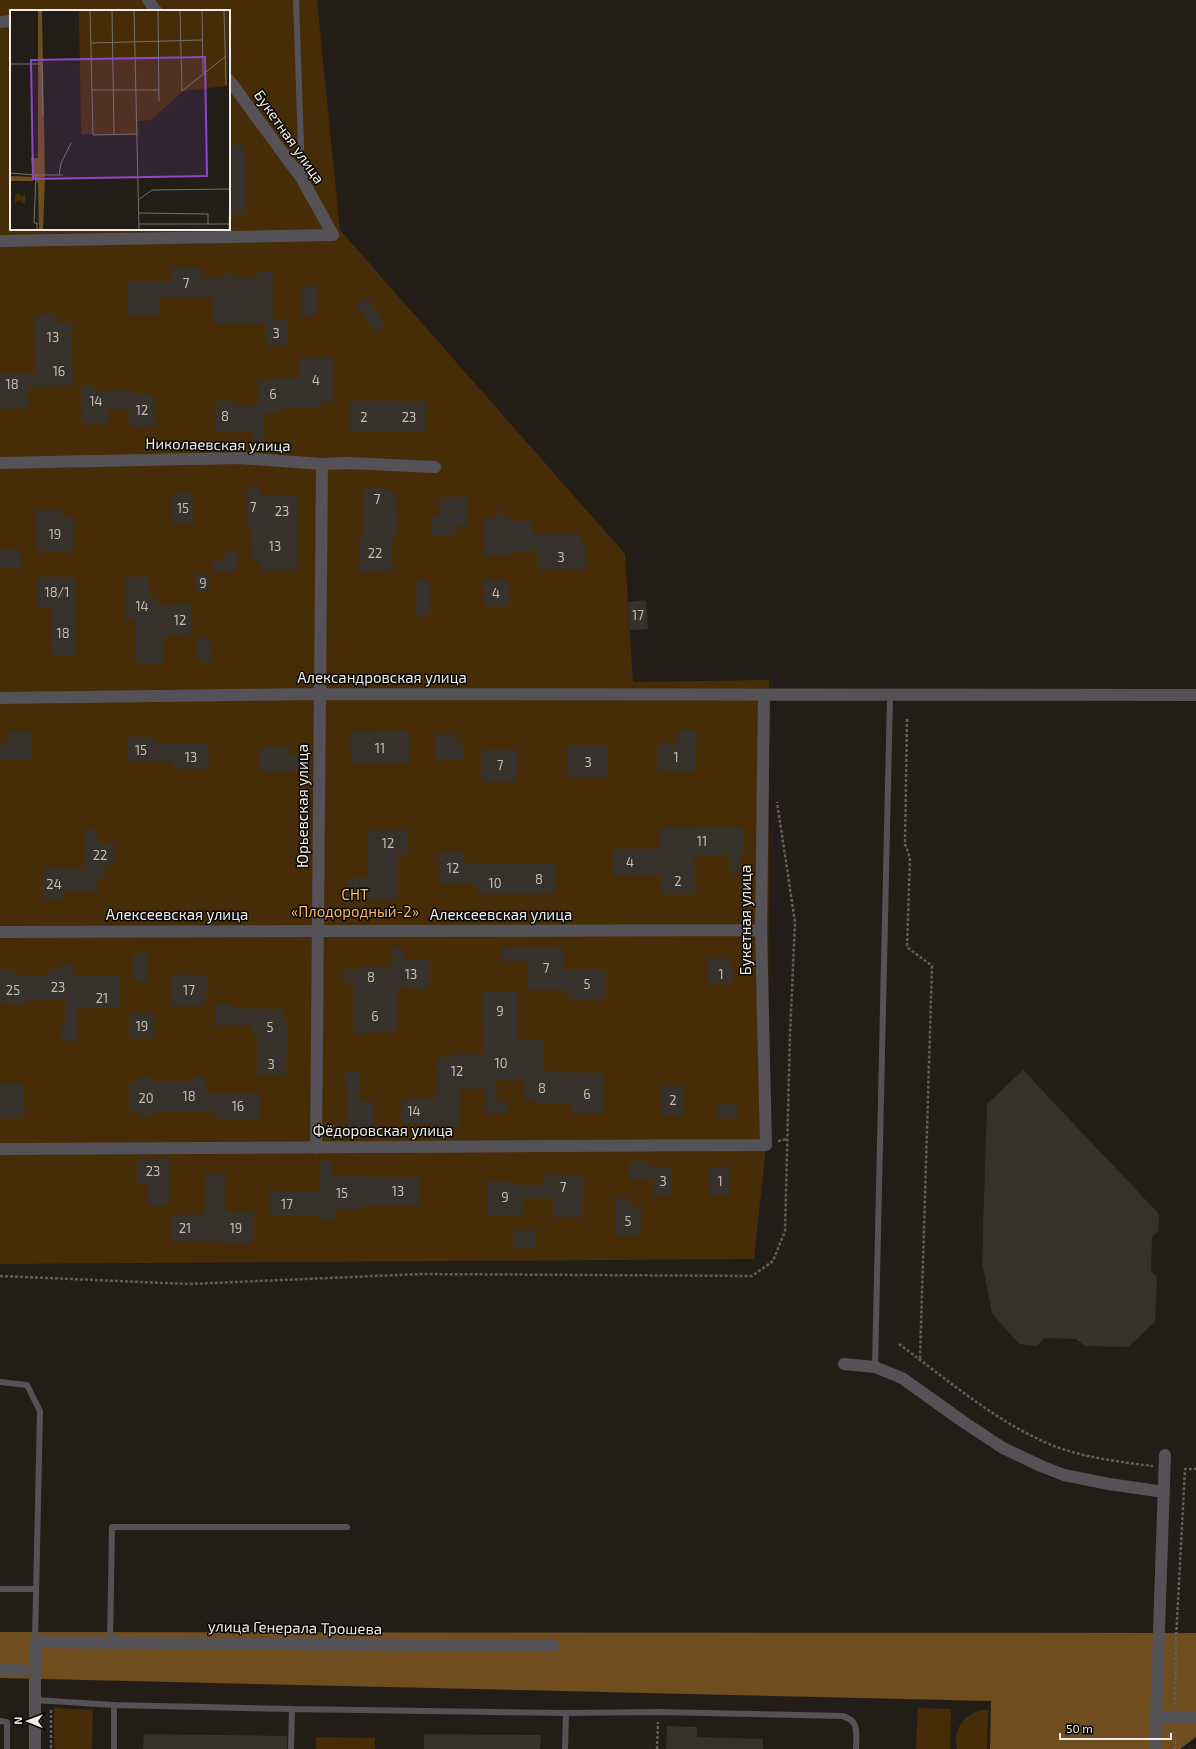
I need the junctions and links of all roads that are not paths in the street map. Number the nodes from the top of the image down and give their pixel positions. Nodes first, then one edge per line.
1 (148, 0) edge
2 (296, 0) edge
3 (155, 10) edge
4 (10, 21) edge
5 (0, 22) edge
6 (230, 81) edge
7 (302, 179) junction
8 (0, 241) edge
9 (0, 463) edge
10 (322, 464) junction
11 (435, 467) dead end
12 (319, 694) junction
13 (764, 695) junction
14 (890, 695) junction
15 (1196, 695) edge
16 (0, 698) edge
17 (761, 930) junction
18 (319, 931) junction
19 (0, 932) edge
20 (766, 1145) joint
21 (316, 1148) junction
22 (0, 1149) edge
23 (844, 1364) dead end
24 (875, 1367) junction
25 (0, 1382) edge
26 (1165, 1455) dead end
27 (1164, 1492) junction
28 (347, 1527) dead end
29 (0, 1589) edge
30 (35, 1589) junction
31 (35, 1642) junction
32 (110, 1642) junction
33 (553, 1646) dead end
34 (0, 1670) edge
35 (23, 1670) dead end
36 (35, 1700) junction
37 (114, 1705) junction
38 (292, 1709) junction
39 (566, 1713) junction
40 (1156, 1718) junction
41 (1196, 1718) edge
42 (0, 1721) edge
43 (7, 1749) edge
44 (35, 1749) edge
45 (114, 1749) edge
46 (291, 1749) edge
47 (565, 1749) edge
48 (856, 1749) edge
49 (1155, 1749) edge

1 - 3 street
2 - 7 lane
4 - 5 street
6 - 7 street, Букетная улица
7 - 8 street, Букетная улица
9 - 10 street, Николаевская улица
10 - 11 street, Николаевская улица
10 - 12 street, Юрьевская улица
12 - 13 street, Александровская улица
12 - 16 street, Александровская улица
12 - 18 street, Юрьевская улица
13 - 14 street, Александровская улица
13 - 17 street, Букетная улица
14 - 15 street, Александровская улица
14 - 24 lane
17 - 18 street, Алексеевская улица
17 - 20 street, Букетная улица
18 - 19 street, Алексеевская улица
18 - 21 street, Юрьевская улица
20 - 21 street, Фёдоровская улица
21 - 22 street, Фёдоровская улица
23 - 24 street
24 - 27 street
25 - 30 lane
26 - 27 street
27 - 40 street
28 - 32 lane
29 - 30 lane
30 - 31 lane
31 - 32 street, улица Генерала Трошева
31 - 36 street
32 - 33 street, улица Генерала Трошева
34 - 35 street
36 - 37 lane
36 - 44 street
37 - 38 lane
37 - 45 lane
38 - 39 lane
38 - 46 lane
39 - 47 lane
39 - 48 lane
40 - 41 street
40 - 49 street
42 - 43 lane

